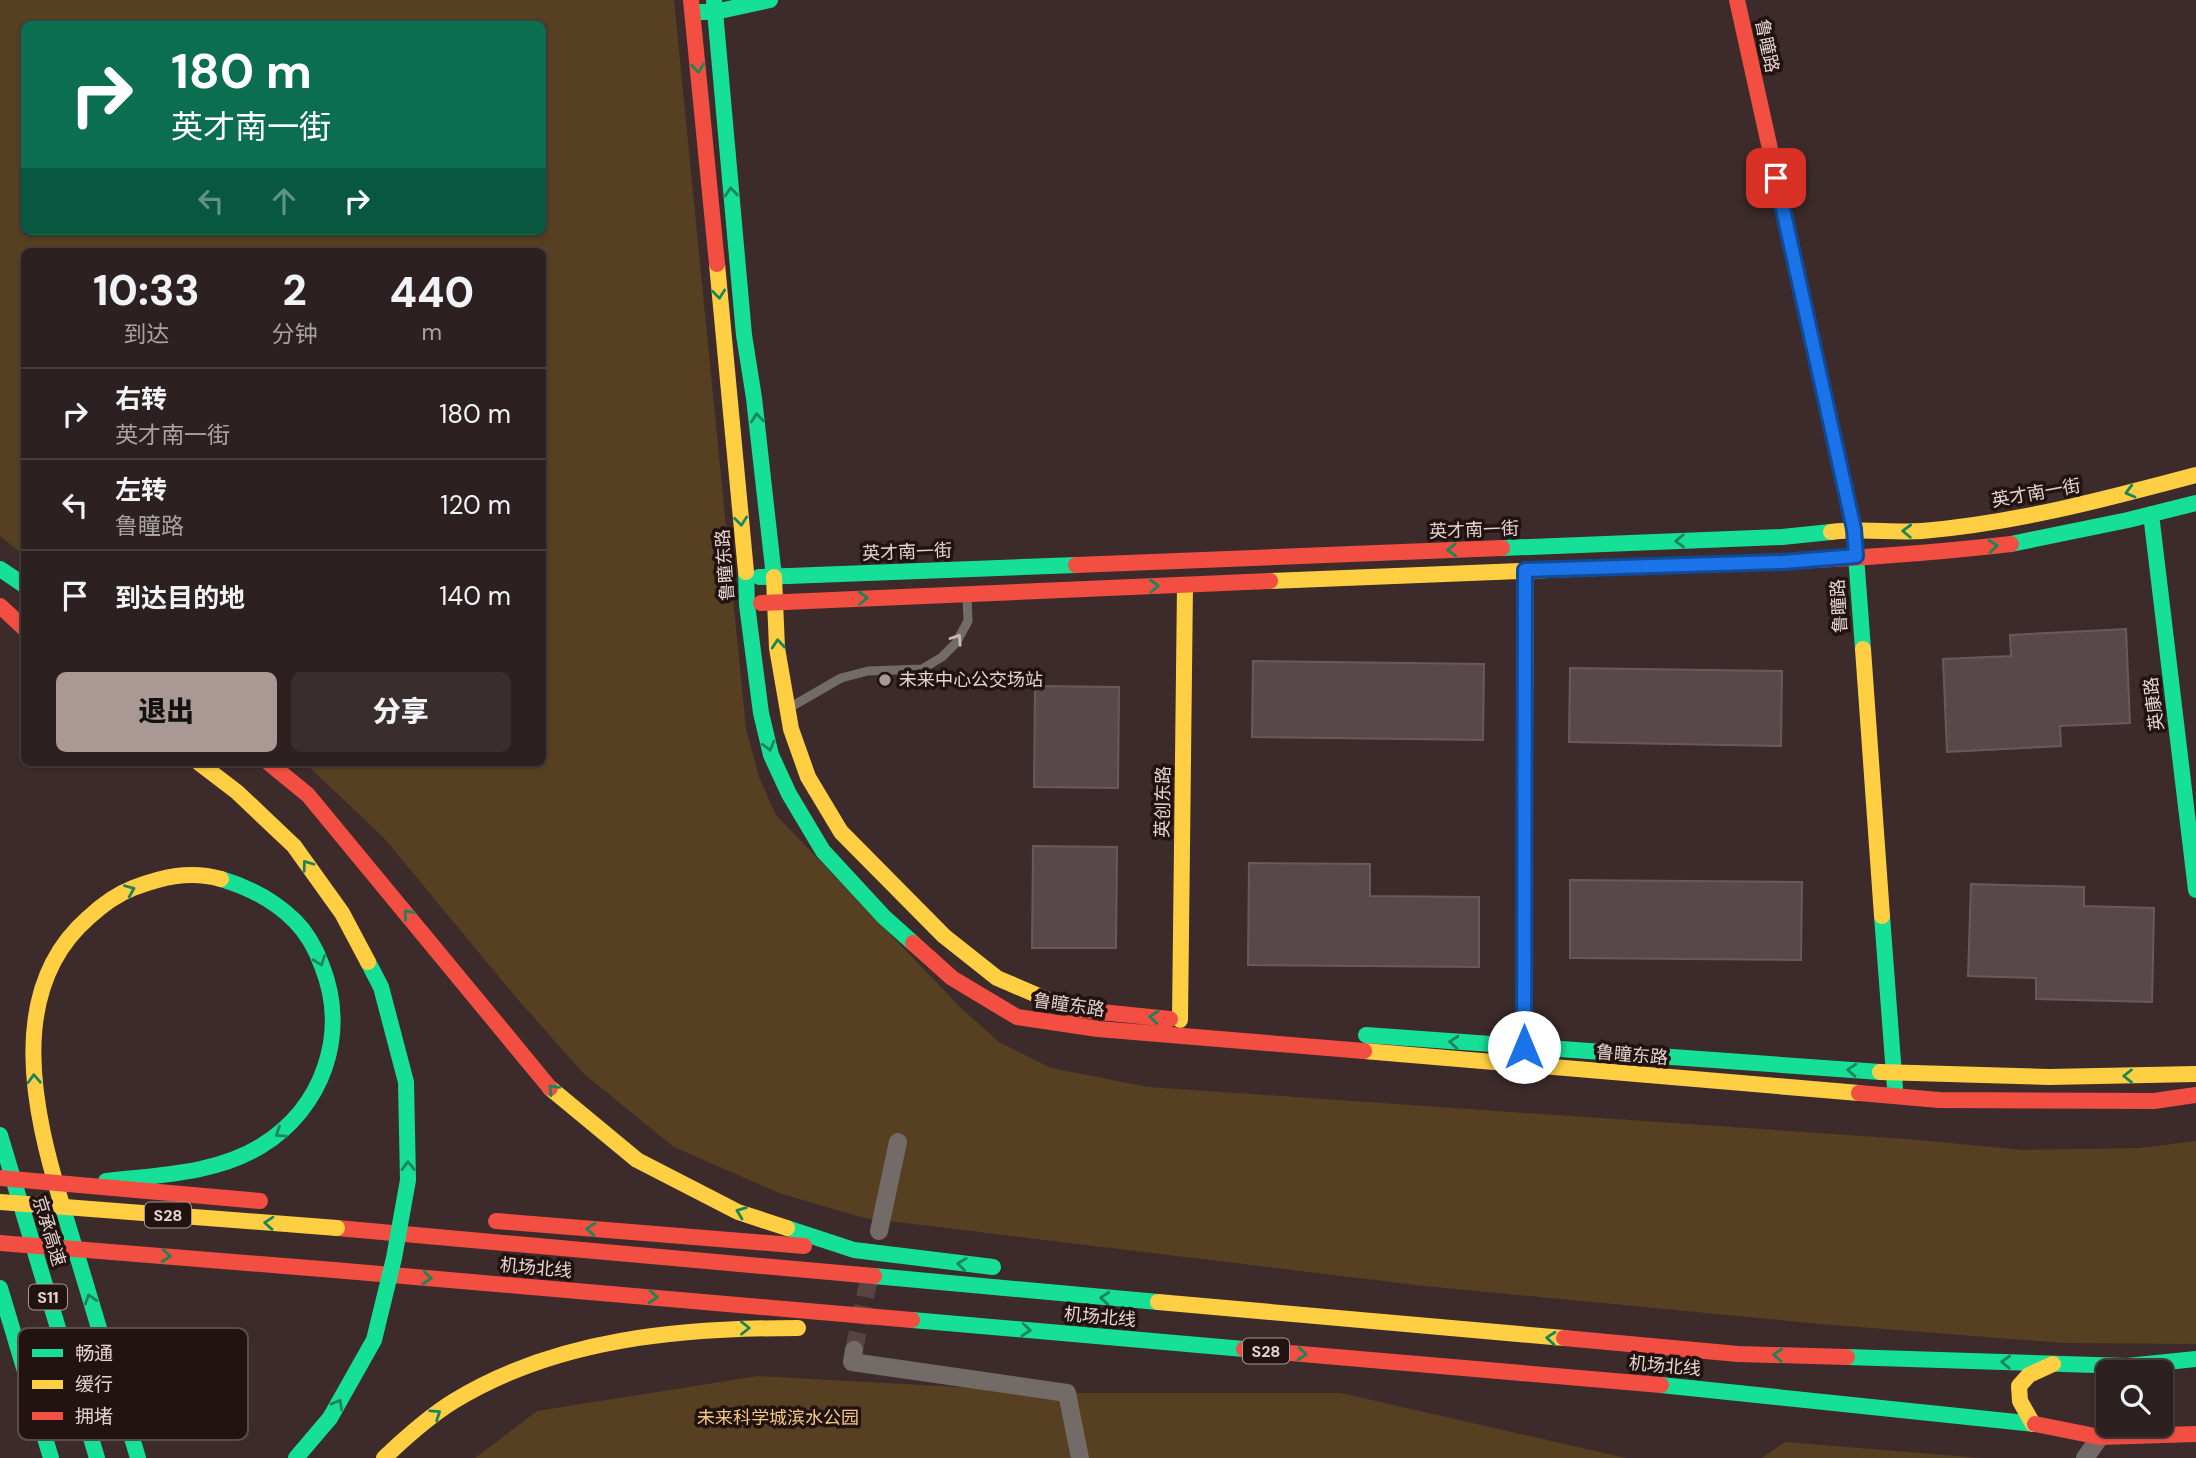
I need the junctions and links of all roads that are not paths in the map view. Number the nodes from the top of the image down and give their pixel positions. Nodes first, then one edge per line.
1 (770, 0) edge
2 (1737, 0) edge
3 (691, 6) edge
4 (715, 6) edge
5 (2196, 475) edge
6 (2196, 503) edge
7 (2151, 514) junction
8 (1854, 529) junction
9 (1856, 556) junction
10 (0, 569) edge
11 (1525, 570) junction
12 (774, 577) junction
13 (747, 578) junction
14 (21, 583) edge
15 (1185, 585) junction
16 (967, 594) junction
17 (775, 602) junction
18 (747, 605) junction
19 (0, 606) edge
20 (21, 625) edge
21 (788, 709) junction
22 (203, 766) edge
23 (273, 766) edge
24 (2196, 890) edge
25 (1180, 1020) junction
26 (1304, 1030) dead end
27 (1345, 1033) dead end
28 (1524, 1047) junction
29 (1894, 1073) junction
30 (2196, 1074) edge
31 (2196, 1095) edge
32 (1895, 1096) junction
33 (0, 1135) edge
34 (898, 1142) dead end
35 (0, 1178) edge
36 (82, 1184) junction
37 (0, 1202) edge
38 (281, 1203) dead end
39 (389, 1212) dead end
40 (417, 1214) dead end
41 (485, 1220) dead end
42 (879, 1231) dead end
43 (0, 1243) edge
44 (854, 1250) junction
45 (1013, 1270) dead end
46 (1066, 1277) dead end
47 (0, 1288) edge
48 (1320, 1318) junction
49 (991, 1327) junction
50 (58, 1328) edge
51 (99, 1328) edge
52 (18, 1348) edge
53 (854, 1350) dead end
54 (2196, 1359) edge
55 (2054, 1364) junction
56 (2033, 1424) junction
57 (2196, 1434) edge
58 (2173, 1435) edge
59 (2096, 1436) edge
60 (2100, 1437) edge
61 (46, 1440) edge
62 (92, 1440) edge
63 (133, 1440) edge
64 (51, 1458) edge
65 (97, 1458) edge
66 (138, 1458) edge
67 (296, 1458) edge
68 (384, 1458) edge
69 (1080, 1458) edge
70 (2085, 1458) edge

1 - 4 main road
2 - 8 main road, 鲁瞳路
3 - 4 main road
3 -> 13 main road, 鲁瞳东路
12 -> 4 main road, 鲁瞳东路
5 -> 8 main road, 英才南一街
6 - 7 main road
9 -> 7 main road
7 - 24 main road, 英康路
8 - 9 main road, 鲁瞳路
8 -> 12 main road, 英才南一街
9 - 11 main road
9 - 29 main road, 鲁瞳路
10 - 14 main road
11 - 15 main road
11 - 28 main road
12 - 13 main road, 英才南一街
12 - 17 main road, 鲁瞳东路
13 - 18 main road, 鲁瞳东路
16 -> 15 main road
15 - 25 main road, 英创东路
17 -> 16 main road
21 -> 16 lane
17 - 18 main road
21 -> 17 main road, 鲁瞳东路
18 -> 32 main road, 鲁瞳东路
19 - 20 main road
25 -> 21 main road, 鲁瞳东路
67 -> 22 main road, bridge
44 -> 23 main road
25 - 26 main road, 鲁瞳东路
28 -> 27 main road, 鲁瞳东路
29 -> 28 main road, 鲁瞳东路
30 -> 29 main road, 鲁瞳东路
29 - 32 main road, 鲁瞳路
31 - 32 main road, 鲁瞳东路
33 - 50 main road, 京承高速 / S11
34 - 42 street
35 - 36 main road, bridge
36 - 38 main road, bridge
51 -> 36 main road, bridge
48 -> 37 main road, 机场北线 / S28, bridge
39 - 40 main road
44 -> 41 main road
43 -> 49 main road, 机场北线 / S28, bridge
45 -> 44 main road
46 - 48 main road
47 - 52 main road, S11
55 -> 48 main road, 机场北线 / S28
49 -> 56 main road, 机场北线 / S28
68 -> 49 main road
53 - 69 street
54 - 55 main road, 机场北线 / S28
55 - 56 main road
56 - 59 main road, 机场北线 / S28
57 - 58 main road, 机场北线 / S28
60 - 70 street
61 - 64 main road, S11
62 - 65 main road, 京承高速 / S11
66 -> 63 main road, bridge

